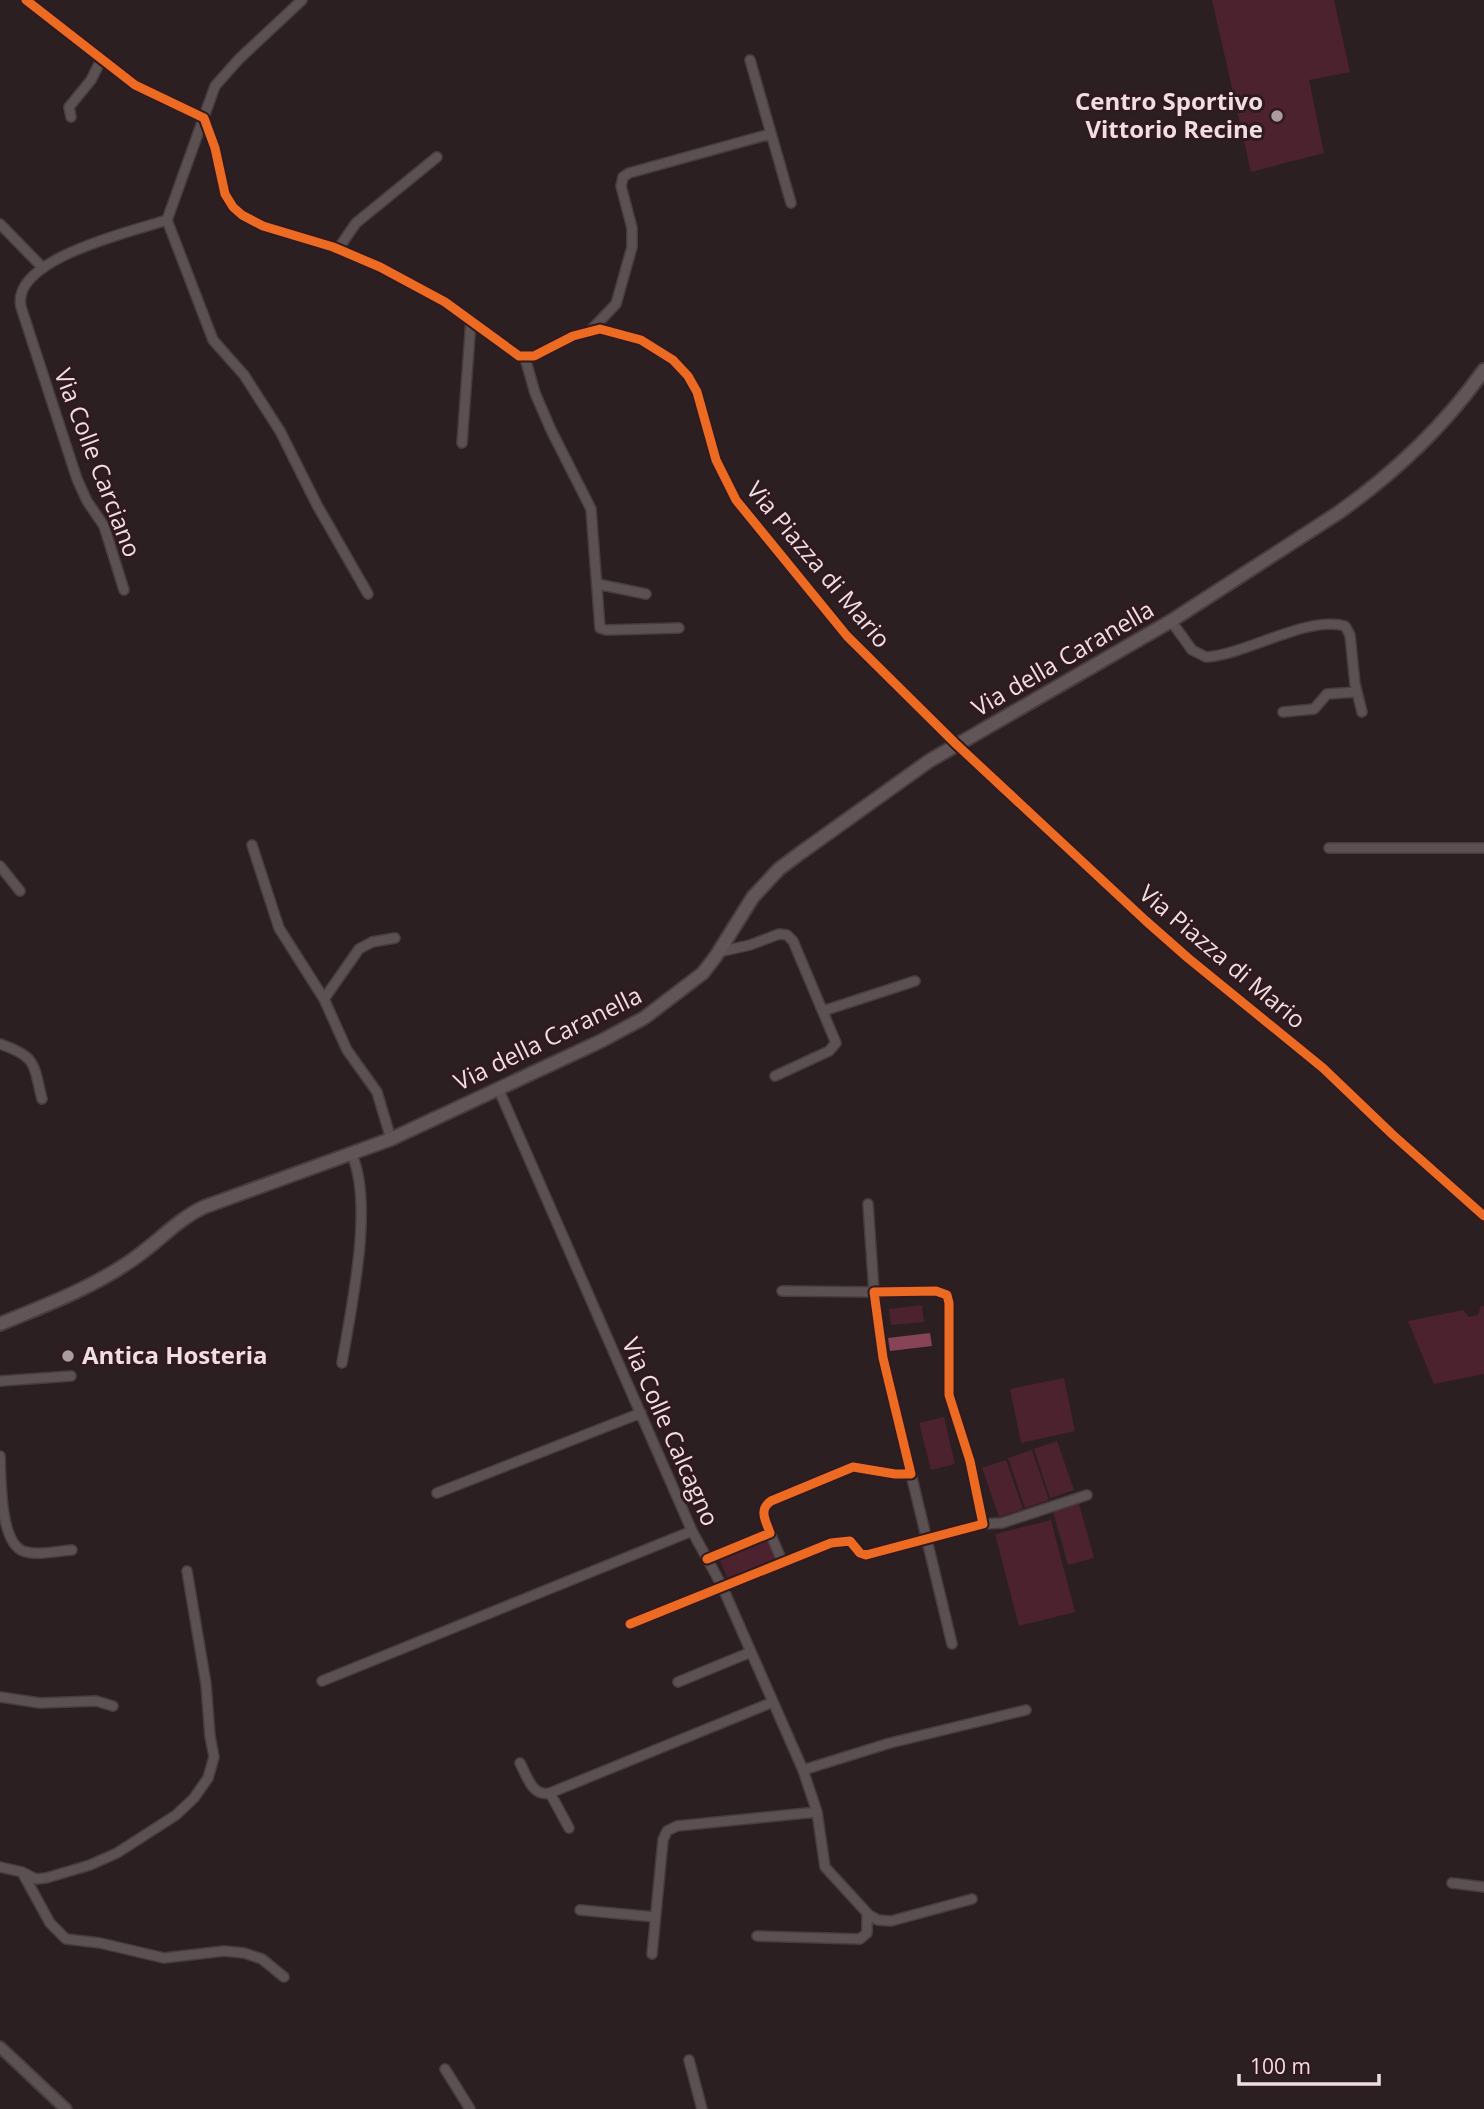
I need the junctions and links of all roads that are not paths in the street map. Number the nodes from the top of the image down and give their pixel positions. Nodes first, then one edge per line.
1 (26, 0) edge
2 (302, 0) edge
3 (101, 60) junction
4 (750, 60) dead end
5 (71, 117) dead end
6 (204, 118) junction
7 (770, 134) junction
8 (437, 157) dead end
9 (791, 203) dead end
10 (167, 220) junction
11 (0, 224) edge
12 (338, 249) junction
13 (43, 268) junction
14 (471, 320) junction
15 (591, 330) junction
16 (525, 358) junction
17 (1484, 370) edge
18 (461, 443) dead end
19 (597, 584) junction
20 (124, 590) dead end
21 (368, 594) dead end
22 (646, 594) dead end
23 (1171, 621) junction
24 (679, 628) dead end
25 (1356, 691) junction
26 (1283, 712) dead end
27 (1362, 712) dead end
28 (956, 744) junction
29 (252, 845) dead end
30 (1329, 848) dead end
31 (1484, 848) edge
32 (0, 866) edge
33 (20, 891) dead end
34 (395, 938) dead end
35 (719, 952) junction
36 (915, 981) dead end
37 (324, 999) junction
38 (823, 1011) junction
39 (0, 1044) edge
40 (775, 1076) dead end
41 (498, 1088) junction
42 (42, 1099) dead end
43 (391, 1139) junction
44 (352, 1155) junction
45 (868, 1204) dead end
46 (1484, 1216) edge
47 (782, 1291) dead end
48 (874, 1292) junction
49 (0, 1324) edge
50 (342, 1363) dead end
51 (71, 1376) dead end
52 (0, 1381) edge
53 (641, 1413) junction
54 (0, 1455) edge
55 (911, 1474) junction
56 (437, 1493) dead end
57 (1087, 1495) dead end
58 (983, 1524) junction
59 (692, 1531) junction
60 (770, 1533) junction
61 (928, 1538) junction
62 (72, 1550) dead end
63 (707, 1559) junction
64 (782, 1561) junction
65 (187, 1571) dead end
66 (722, 1586) junction
67 (630, 1624) dead end
68 (952, 1644) dead end
69 (751, 1652) junction
70 (322, 1681) dead end
71 (678, 1682) dead end
72 (0, 1697) edge
73 (773, 1702) junction
74 (113, 1706) dead end
75 (1026, 1710) dead end
76 (520, 1763) dead end
77 (803, 1770) junction
78 (550, 1793) junction
79 (817, 1812) junction
80 (569, 1828) dead end
81 (0, 1867) edge
82 (22, 1872) junction
83 (1452, 1883) dead end
84 (1484, 1887) edge
85 (972, 1899) dead end
86 (580, 1910) dead end
87 (867, 1914) junction
88 (655, 1917) junction
89 (757, 1937) dead end
90 (652, 1954) dead end
91 (284, 1977) dead end
92 (0, 2048) edge
93 (689, 2060) dead end
94 (445, 2069) dead end
95 (66, 2109) edge
96 (470, 2109) edge
97 (702, 2109) edge

1 - 3 street
2 - 6 street
3 - 5 street
3 - 6 street
4 - 7 street
6 - 10 street
6 - 12 street
7 - 9 street
7 - 15 street
8 - 12 street
10 - 13 street, Via Colle Carciano
10 - 21 street
11 - 13 street
12 - 14 street
13 - 20 street, Via Colle Carciano
14 - 16 street
14 - 18 street
15 - 16 street
15 - 28 street, Via Piazza di Mario
16 - 19 street
17 - 23 main road, Via della Caranella
19 - 22 street
19 - 24 street
23 - 25 street
23 - 28 main road, Via della Caranella
25 - 26 street
25 - 27 street
28 - 35 main road, Via della Caranella
28 - 46 street, Via Piazza di Mario
29 - 37 street
30 - 31 street
32 - 33 street
34 - 37 street
35 - 38 street
35 - 41 main road, Via della Caranella
36 - 38 street
37 - 43 street
38 - 40 street
39 - 42 street
41 - 43 main road, Via della Caranella
41 - 53 street, Via Colle Calcagno
43 - 44 main road, Via della Caranella
44 - 49 main road, Via della Caranella
44 - 50 street
45 - 48 street
47 - 48 street
48 - 55 street
48 - 58 street
51 - 52 street
53 - 56 street
53 - 59 street, Via Colle Calcagno
54 - 62 street
55 - 60 street
55 - 61 street
57 - 58 street
58 - 61 street
59 - 63 street, Via Colle Calcagno
59 - 70 street
60 - 63 street
60 - 64 street
61 - 64 street
61 - 68 street
63 - 66 street, Via Colle Calcagno
64 - 66 street
65 - 82 street
66 - 67 street
66 - 69 street, Via Colle Calcagno
69 - 71 street
69 - 73 street, Via Colle Calcagno
72 - 74 street
73 - 77 street, Via Colle Calcagno
73 - 78 street
75 - 77 street
76 - 78 street
77 - 79 street, Via Colle Calcagno
78 - 80 street
79 - 87 street, Via Colle Calcagno
79 - 88 street
81 - 82 street
82 - 91 street
83 - 84 street
85 - 87 street
86 - 88 street
87 - 89 street
88 - 90 street
92 - 95 street
93 - 97 street
94 - 96 street

